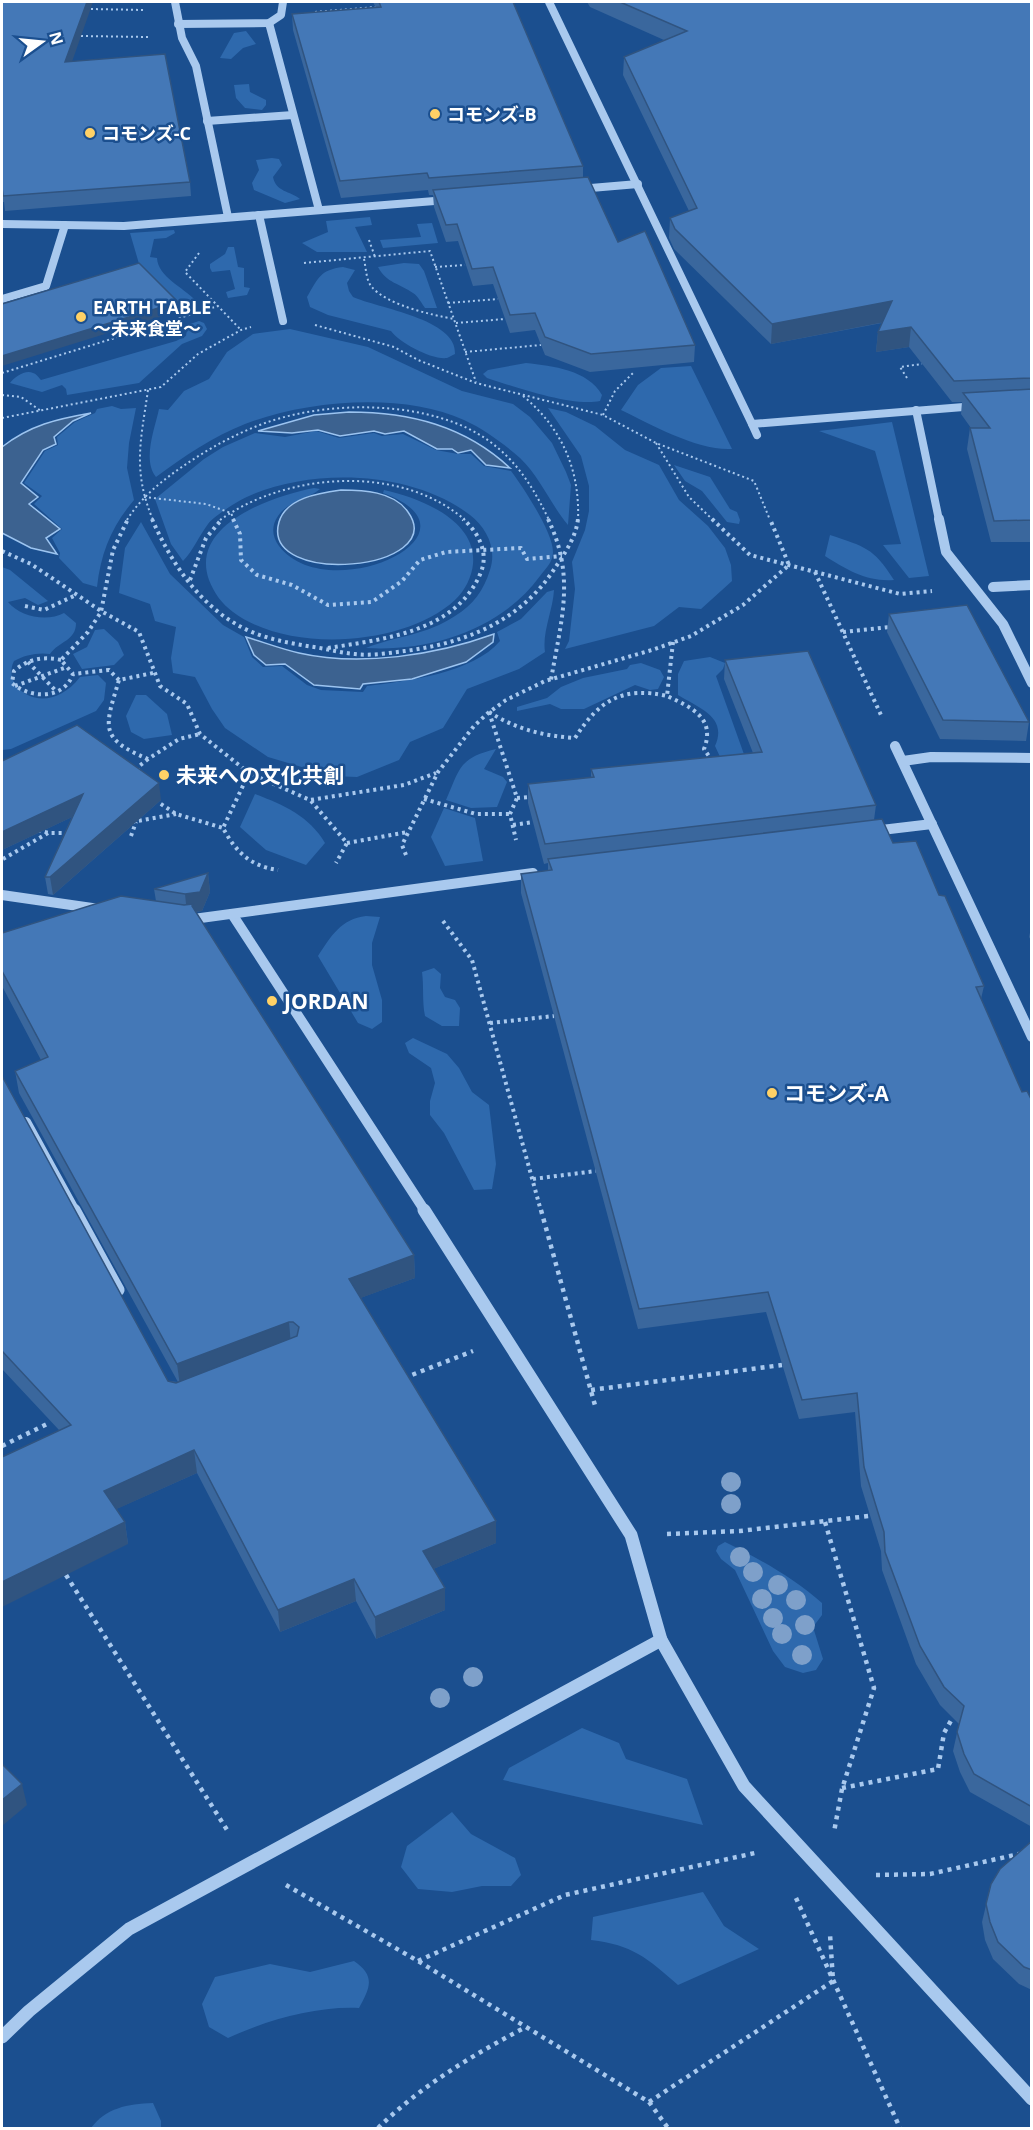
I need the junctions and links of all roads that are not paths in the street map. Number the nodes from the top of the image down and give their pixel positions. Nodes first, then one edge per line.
1 (175, 2) edge
2 (283, 2) edge
3 (552, 2) edge
4 (269, 23) junction
5 (178, 24) junction
6 (293, 115) junction
7 (207, 121) junction
8 (638, 184) junction
9 (567, 190) edge
10 (460, 199) edge
11 (319, 210) junction
12 (259, 215) junction
13 (228, 217) junction
14 (2, 224) edge
15 (64, 225) junction
16 (2, 299) edge
17 (284, 321) road end
18 (986, 406) edge
19 (916, 410) junction
20 (752, 424) junction
21 (757, 435) dead end
22 (1032, 585) edge
23 (993, 587) dead end
24 (1032, 683) edge
25 (895, 746) road end
26 (1032, 758) edge
27 (903, 761) junction
28 (932, 824) junction
29 (861, 833) edge
30 (543, 872) edge
31 (2, 895) edge
32 (105, 909) edge
33 (232, 914) junction
34 (174, 919) edge
35 (1032, 1037) edge
36 (18, 1107) edge
37 (125, 1303) edge
38 (661, 1640) junction
39 (2, 2037) edge
40 (1032, 2098) edge

1 - 5 lane
2 - 4 lane
3 - 8 lane
4 - 5 lane
4 - 6 lane
5 - 7 lane
6 - 7 lane
6 - 11 lane
7 - 13 lane
8 - 9 lane
8 - 20 lane
10 - 11 lane
11 - 12 lane
12 - 13 lane
12 - 17 lane
13 - 15 lane
14 - 15 lane
15 - 16 lane
18 - 19 lane
19 - 20 lane
19 - 24 lane
20 - 21 lane
22 - 23 lane
25 - 27 lane
26 - 27 lane
27 - 28 lane
28 - 29 lane
28 - 35 lane
30 - 33 lane
31 - 32 lane
33 - 34 lane
33 - 38 lane
36 - 37 lane
38 - 39 lane
38 - 40 lane

